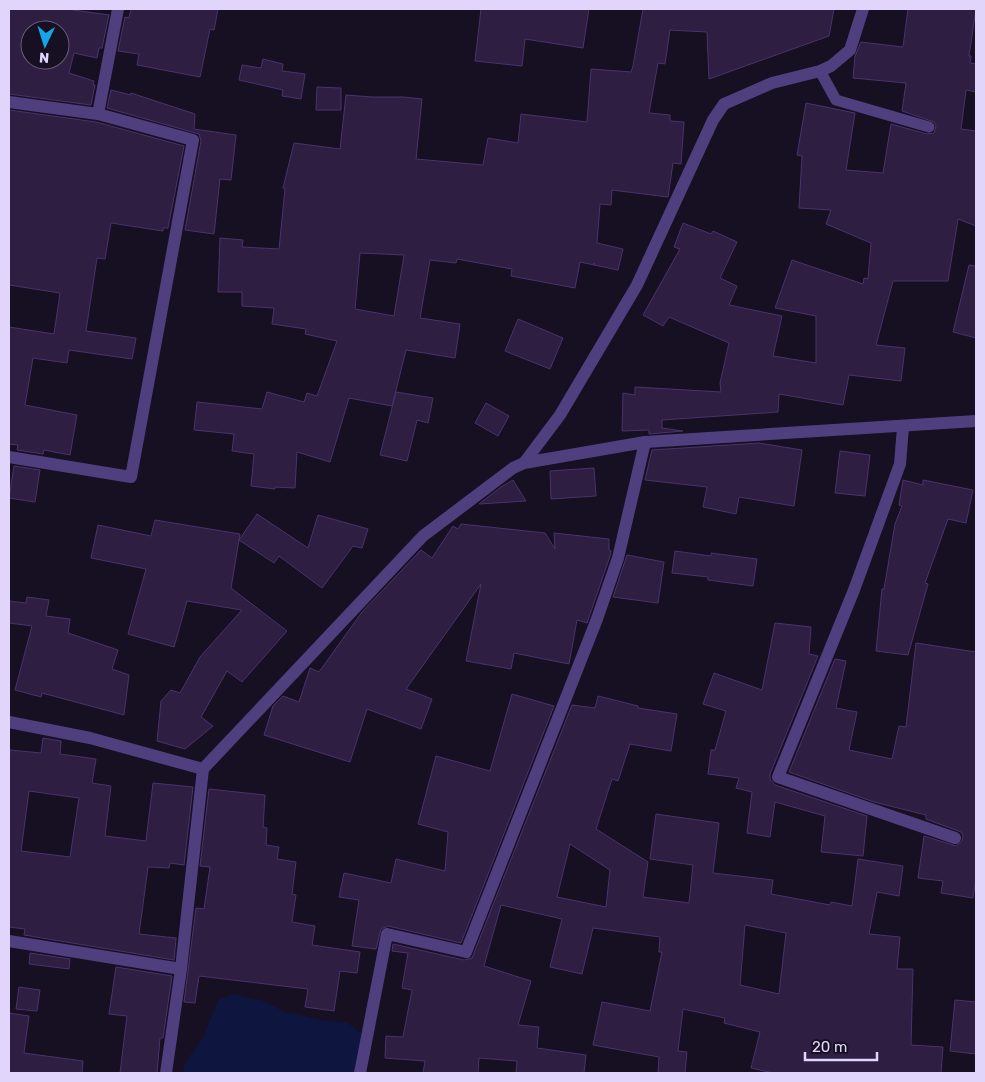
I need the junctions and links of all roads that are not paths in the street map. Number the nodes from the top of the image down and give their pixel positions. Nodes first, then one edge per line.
1 (118, 9) edge
2 (862, 9) edge
3 (820, 71) junction
4 (9, 102) edge
5 (98, 114) junction
6 (930, 127) dead end
7 (976, 421) edge
8 (902, 426) junction
9 (645, 442) junction
10 (9, 457) edge
11 (524, 463) junction
12 (9, 722) edge
13 (204, 769) junction
14 (955, 838) dead end
15 (9, 941) edge
16 (181, 969) junction
17 (166, 1073) edge
18 (360, 1073) edge

1 - 5 street
2 - 3 street
3 - 6 lane
3 - 11 street
4 - 5 street
5 - 10 street
7 - 8 street
8 - 9 street
8 - 14 street
9 - 11 street
9 - 18 street
11 - 13 street
12 - 13 street
13 - 16 street
15 - 16 street
16 - 17 street

